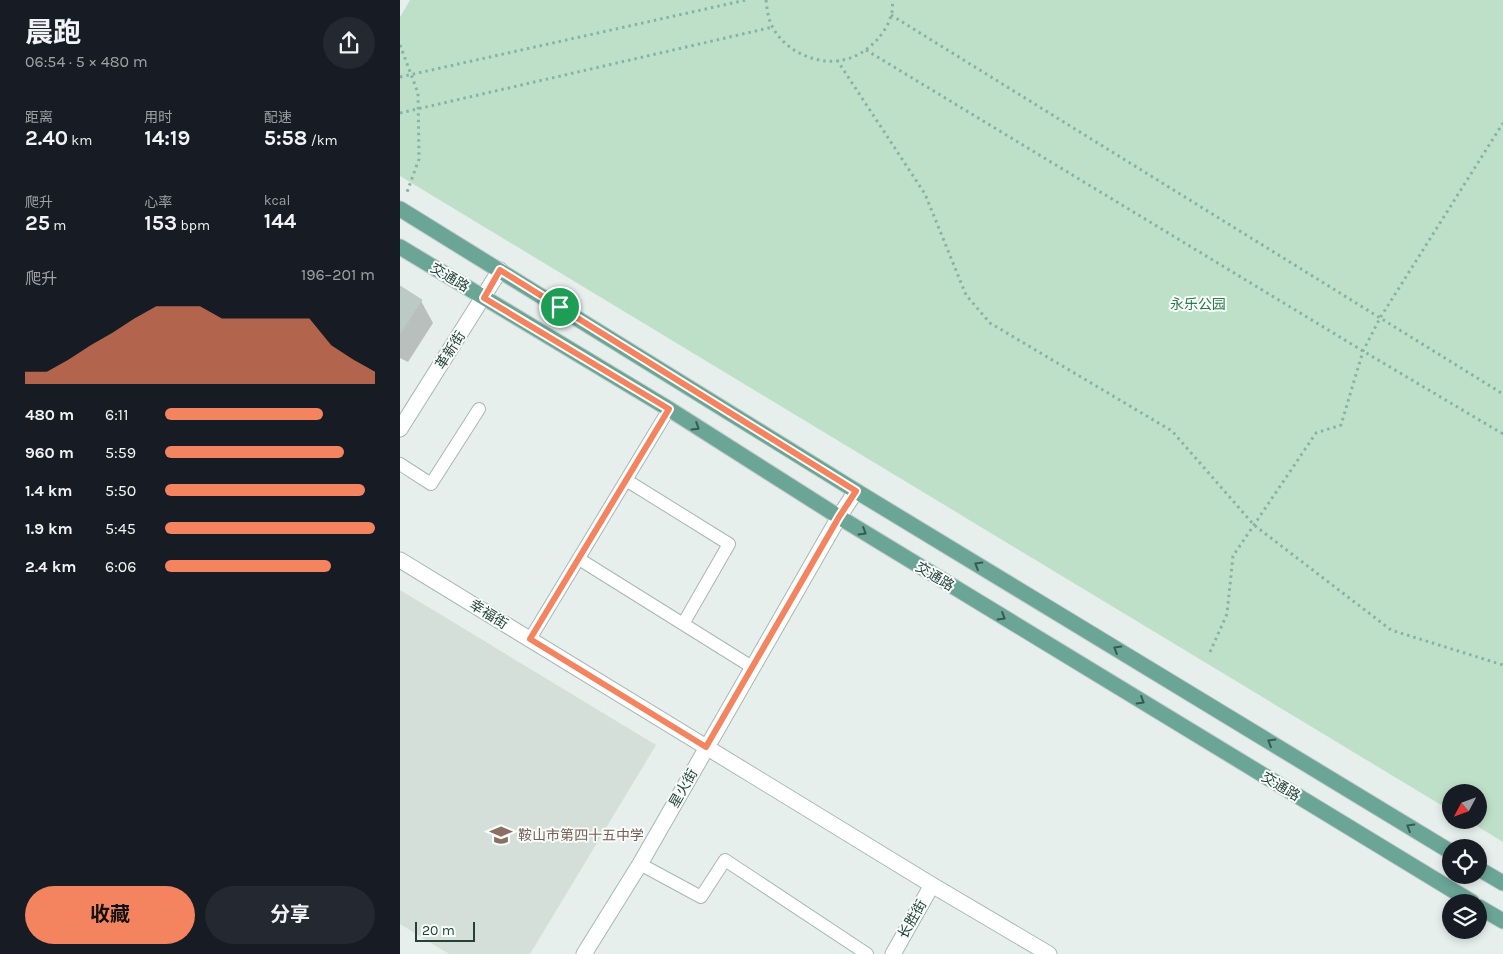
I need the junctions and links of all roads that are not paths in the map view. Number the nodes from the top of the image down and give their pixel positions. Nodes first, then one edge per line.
1 (400, 209) edge
2 (400, 247) edge
3 (500, 270) junction
4 (484, 298) junction
5 (479, 409) dead end
6 (669, 409) junction
7 (400, 429) edge
8 (400, 464) edge
9 (626, 480) junction
10 (856, 491) junction
11 (839, 517) junction
12 (579, 559) junction
13 (400, 560) edge
14 (683, 624) junction
15 (530, 639) junction
16 (752, 667) junction
17 (706, 747) junction
18 (1442, 847) edge
19 (640, 864) junction
20 (1487, 874) edge
21 (1503, 883) edge
22 (932, 885) junction
23 (1459, 894) edge
24 (1487, 912) edge
25 (1503, 921) edge
26 (584, 954) edge
27 (867, 954) edge
28 (893, 954) edge
29 (1049, 954) edge

1 - 3 main road
2 - 4 main road, 交通路
3 - 4 street, 革新街
3 - 10 main road
4 - 6 main road, 交通路
4 - 7 street, 革新街
5 - 8 lane
6 - 9 lane
6 -> 11 main road, 交通路
9 - 12 lane
9 - 14 lane
10 - 11 street, 星火街
18 -> 10 main road
11 - 16 street, 星火街
11 -> 23 main road, 交通路
12 - 14 lane
12 - 15 lane
13 - 15 street, 幸福街
14 - 16 lane
15 - 17 street, 幸福街
16 - 17 street, 星火街
17 - 19 street, 星火街
17 - 22 street, 幸福街
19 - 26 street, 星火街
19 - 27 lane
20 - 21 main road
22 - 28 street, 长胜街
22 - 29 street, 幸福街
24 - 25 main road

